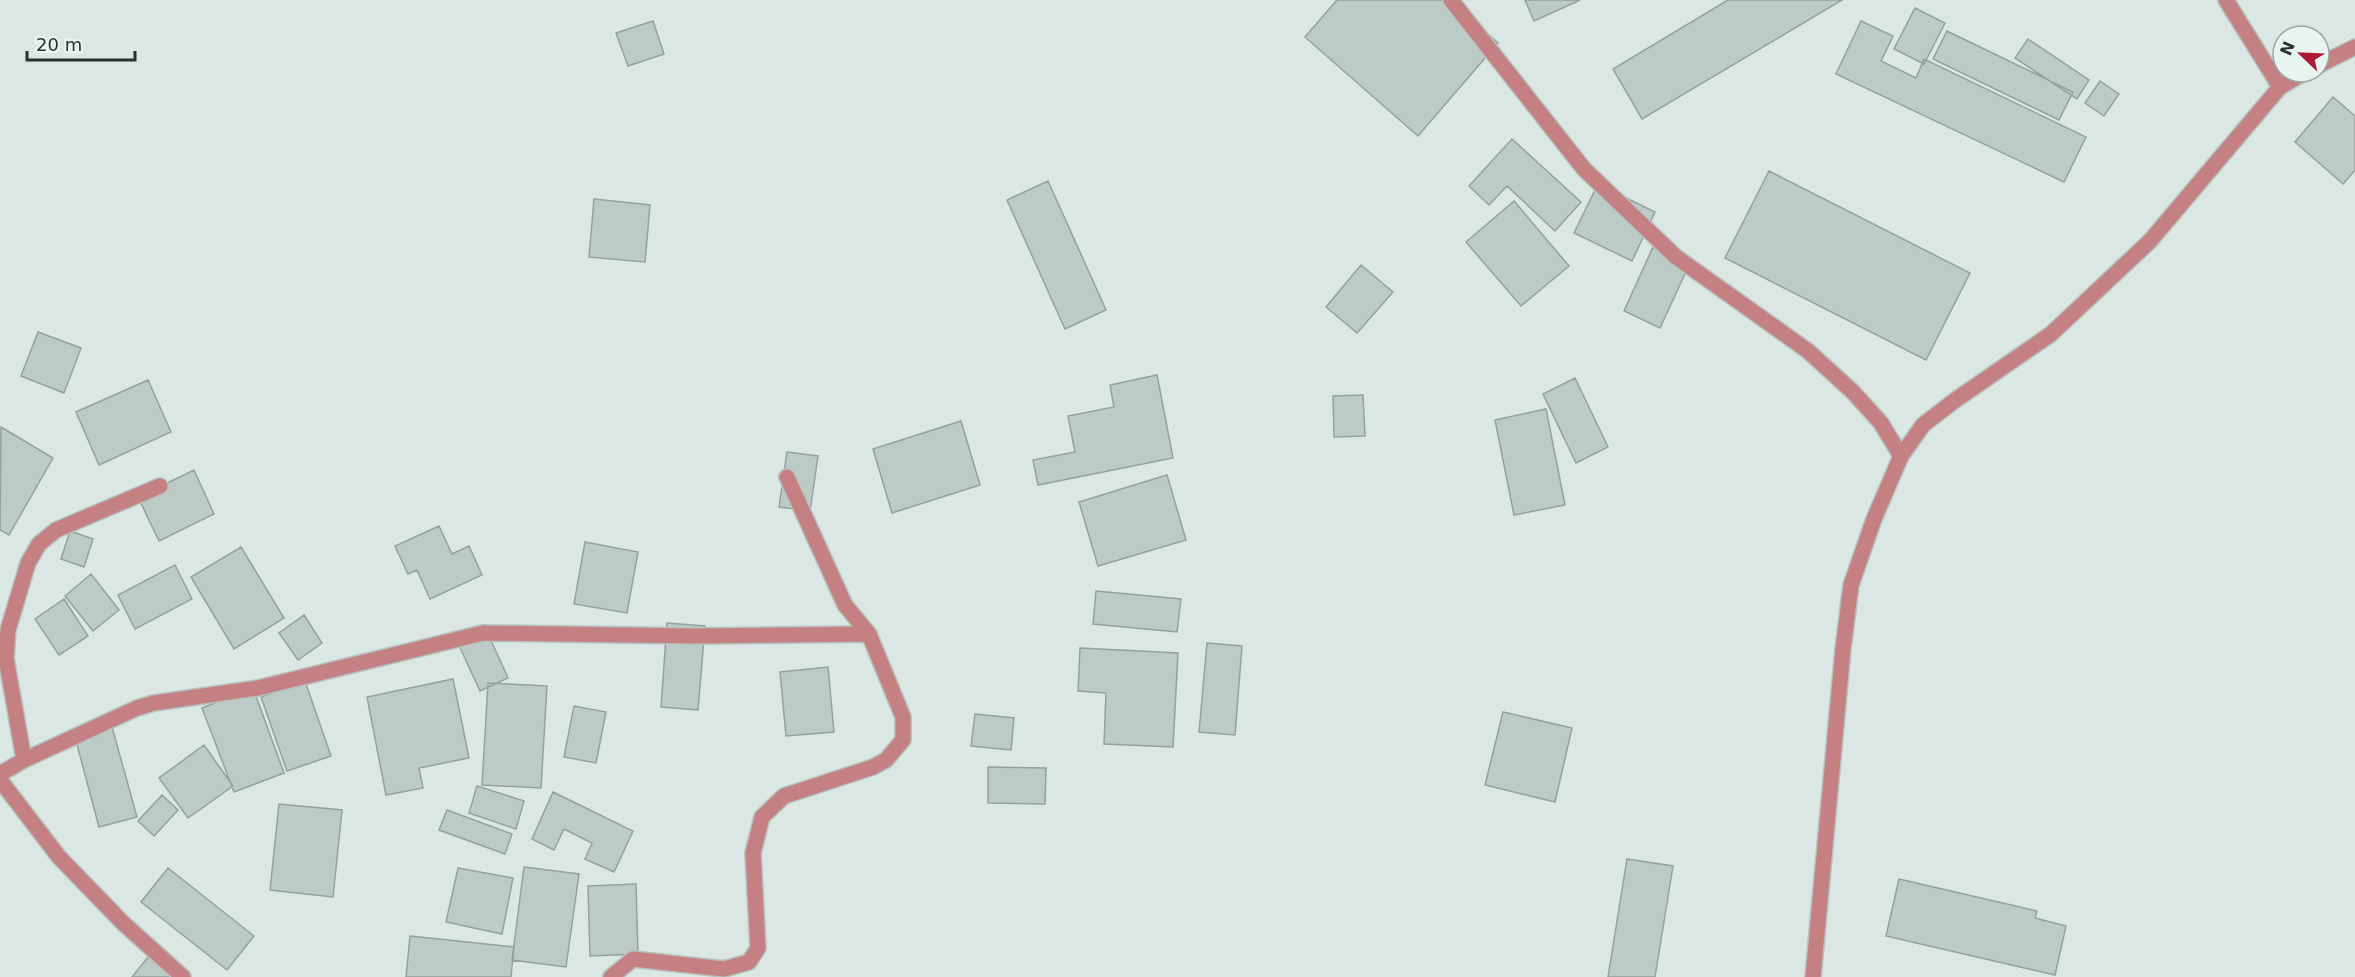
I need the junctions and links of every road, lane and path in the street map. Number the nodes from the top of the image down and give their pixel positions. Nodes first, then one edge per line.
1 (1451, 0) edge
2 (2226, 0) edge
3 (2355, 47) edge
4 (2331, 59) edge
5 (2285, 84) edge
6 (2280, 87) junction
7 (1901, 456) junction
8 (787, 477) dead end
9 (160, 486) dead end
10 (869, 634) junction
11 (24, 760) junction
12 (0, 774) edge
13 (0, 780) edge
14 (183, 977) edge
15 (611, 977) edge
16 (1813, 977) edge

1 - 7 street
2 - 6 street
3 - 4 street
5 - 6 street
6 - 7 street
7 - 16 street
8 - 10 street
9 - 11 street
10 - 11 street
10 - 15 street
11 - 12 street
13 - 14 street

